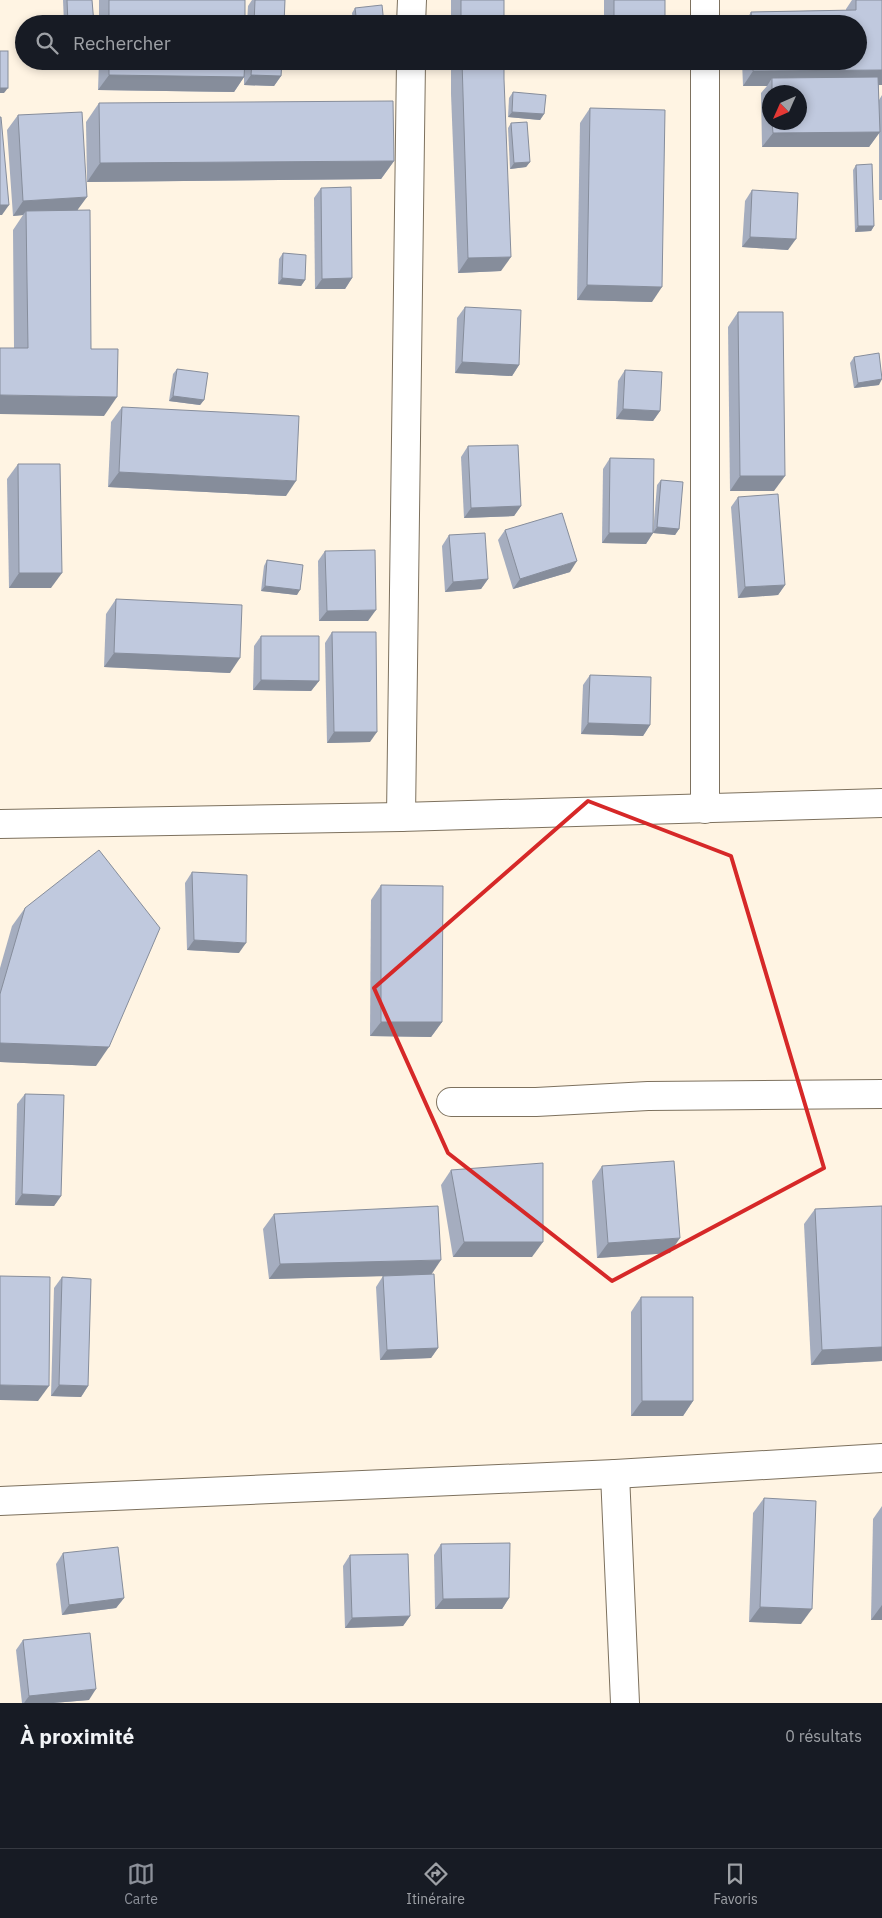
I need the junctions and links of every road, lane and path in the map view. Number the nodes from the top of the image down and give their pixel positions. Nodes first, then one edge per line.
1 (412, 0) edge
2 (705, 0) edge
3 (411, 15) edge
4 (705, 15) edge
5 (411, 70) edge
6 (705, 70) edge
7 (882, 803) edge
8 (705, 808) junction
9 (401, 817) junction
10 (0, 824) edge
11 (882, 1094) edge
12 (451, 1102) dead end
13 (882, 1458) edge
14 (615, 1474) junction
15 (0, 1501) edge
16 (626, 1703) edge

1 - 3 street
2 - 4 street
5 - 9 street
6 - 8 street
7 - 8 street
8 - 9 street
9 - 10 street
11 - 12 street
13 - 14 street
14 - 15 street
14 - 16 street

